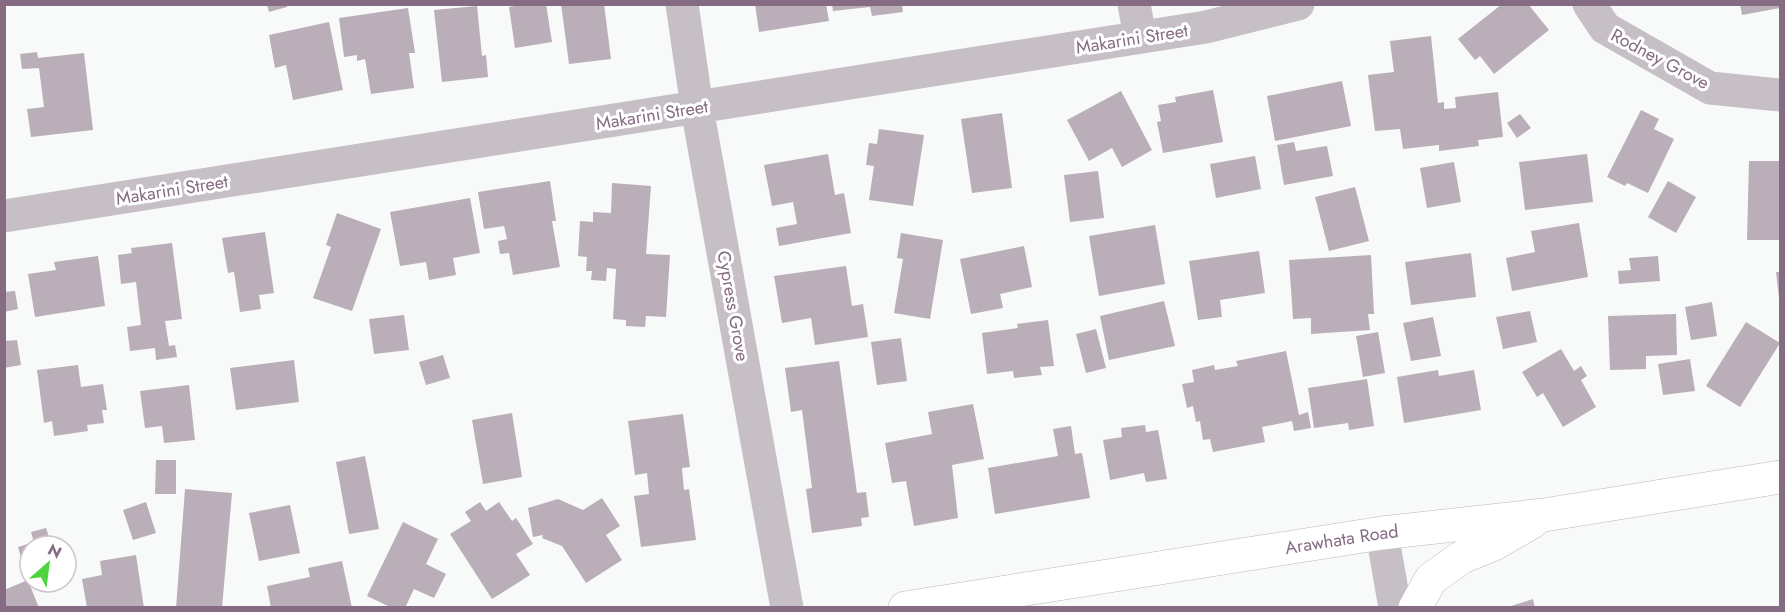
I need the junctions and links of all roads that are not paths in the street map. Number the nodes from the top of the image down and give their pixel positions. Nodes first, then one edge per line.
1 (682, 4) edge
2 (1134, 4) edge
3 (1298, 4) edge
4 (1589, 4) edge
5 (1140, 37) junction
6 (1780, 95) edge
7 (697, 108) junction
8 (4, 216) edge
9 (1780, 477) edge
10 (1544, 515) junction
11 (1382, 533) junction
12 (787, 608) edge
13 (904, 608) edge
14 (1395, 608) edge
15 (1415, 608) edge

1 - 7 street, Cypress Grove
2 - 5 street
3 - 5 street, Makarini Street
4 - 6 street, Rodney Grove
5 - 7 street, Makarini Street
7 - 8 street, Makarini Street
7 - 12 street, Cypress Grove
9 - 10 main road, Arawhata Road
10 - 11 main road, Arawhata Road
10 - 15 main road
11 - 13 main road, Arawhata Road
11 - 14 street

